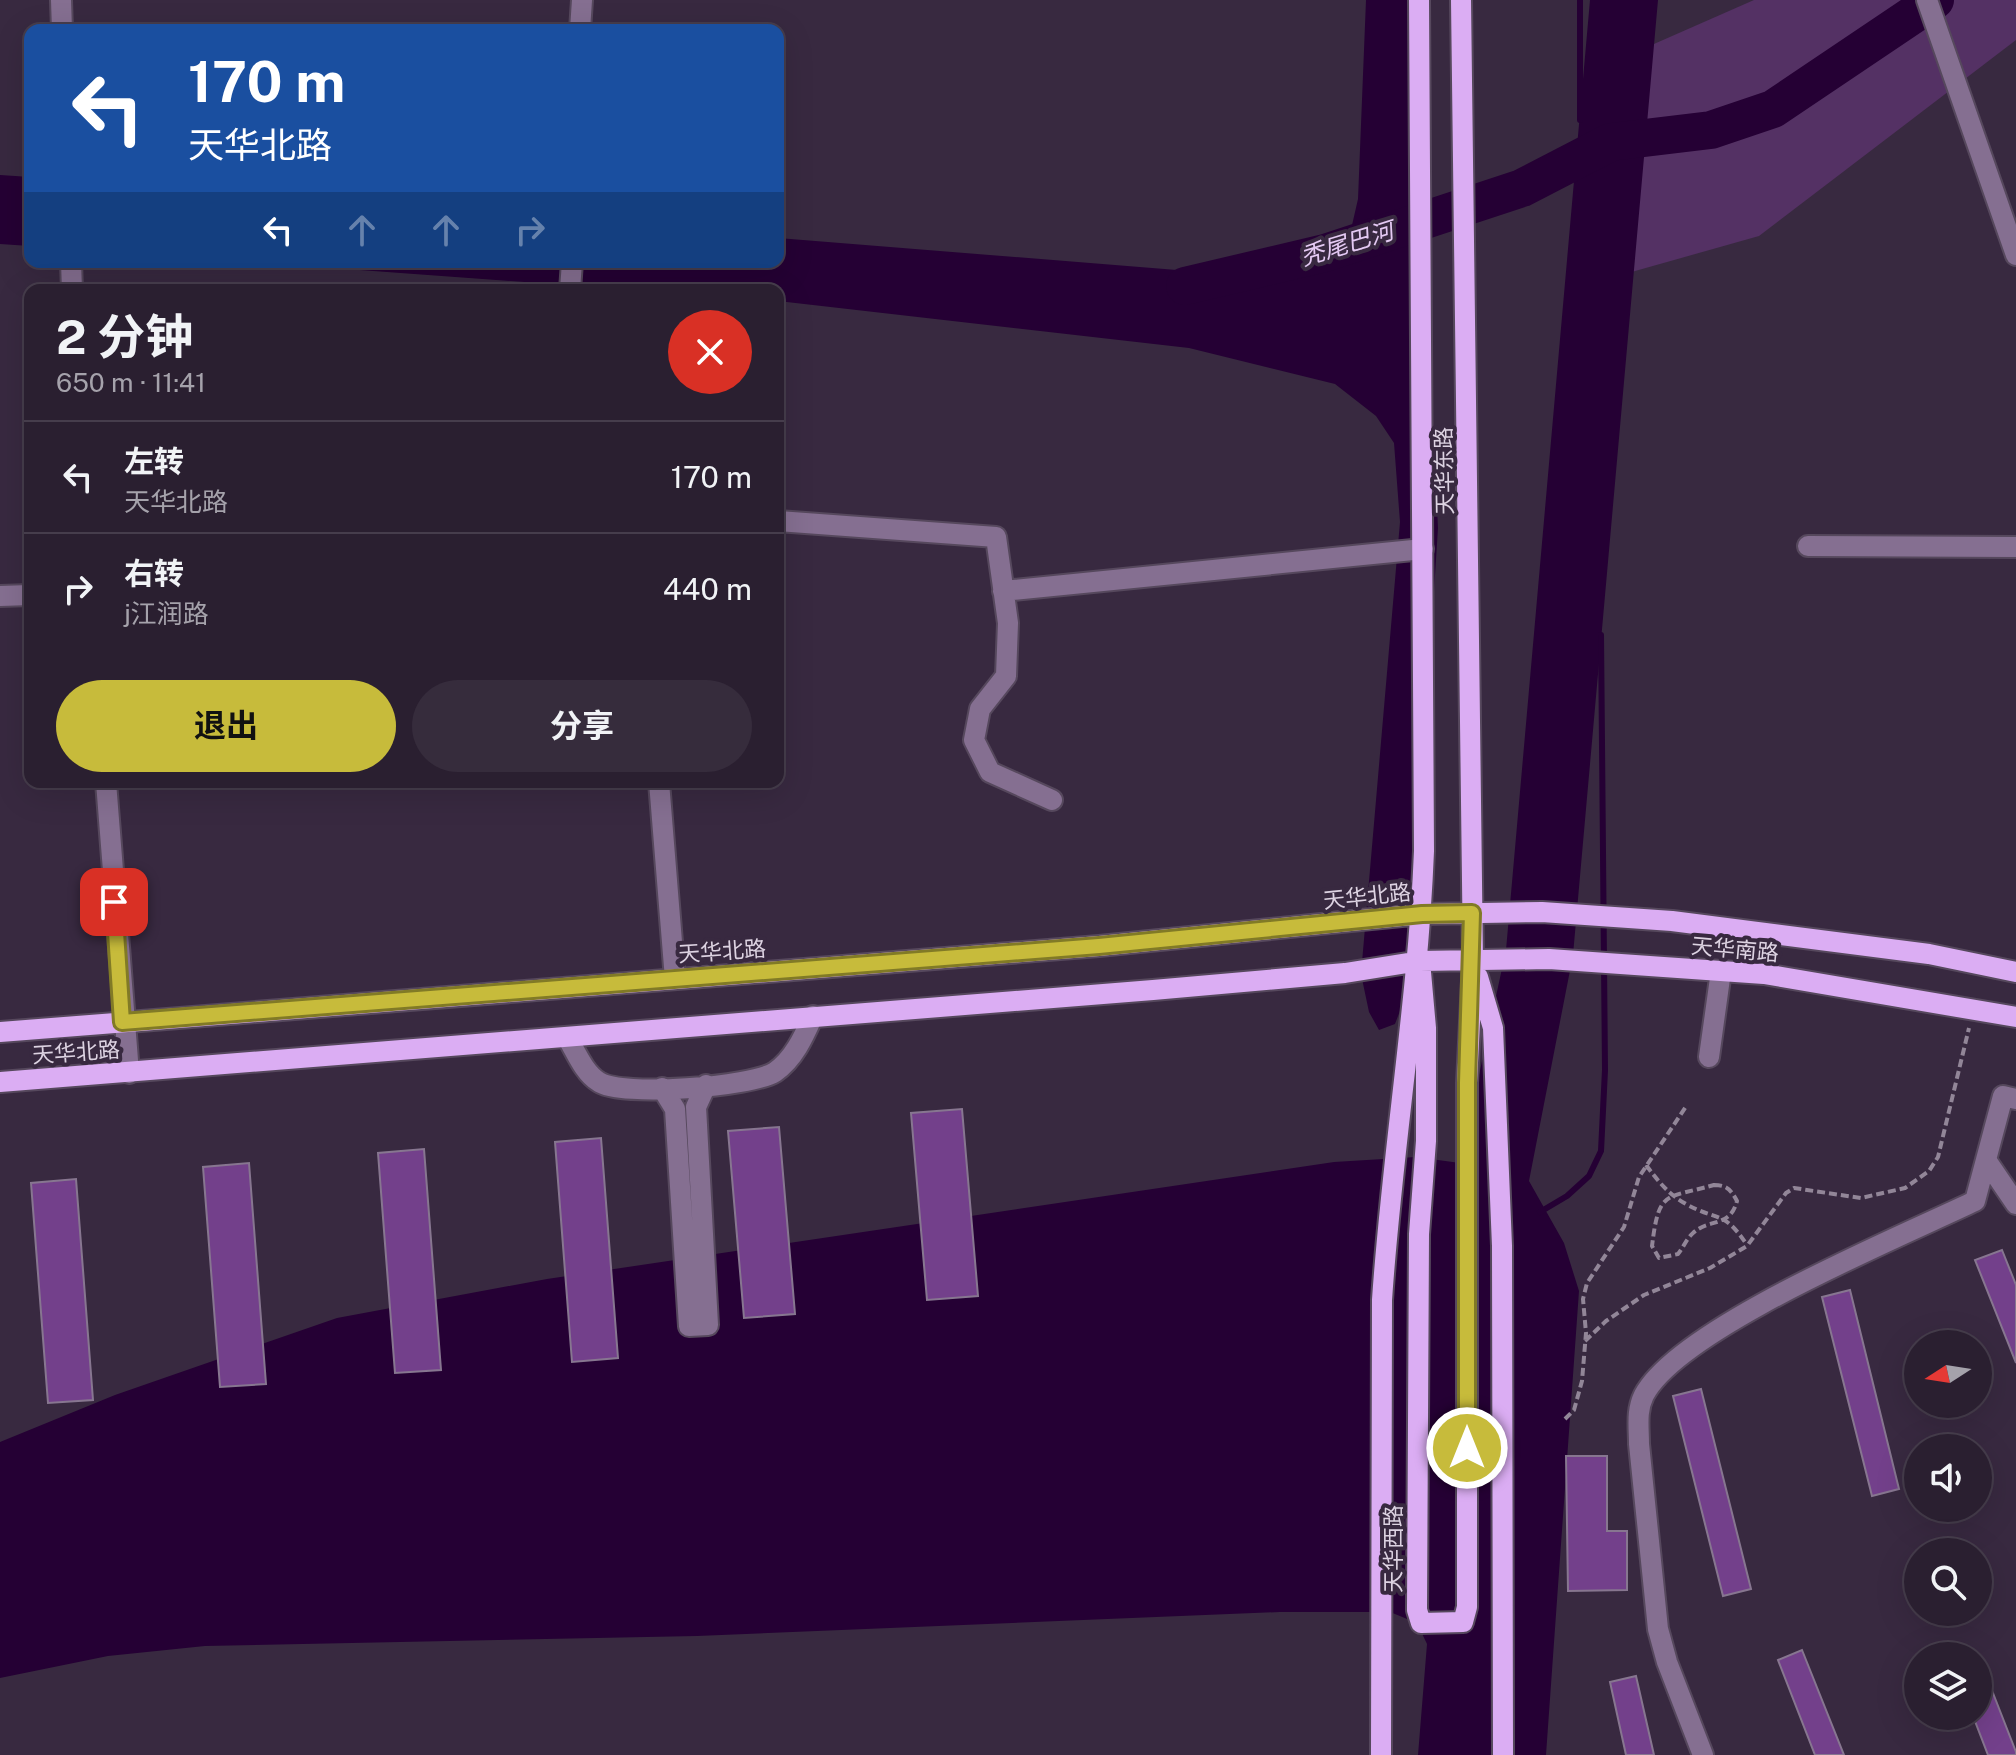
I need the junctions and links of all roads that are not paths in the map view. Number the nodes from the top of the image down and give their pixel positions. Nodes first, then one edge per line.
1 (61, 0) edge
2 (582, 0) edge
3 (1419, 0) edge
4 (1461, 0) edge
5 (1927, 0) edge
6 (62, 24) edge
7 (580, 24) edge
8 (2016, 255) edge
9 (784, 521) edge
10 (1808, 546) dead end
11 (2016, 547) edge
12 (1423, 549) junction
13 (1003, 591) junction
14 (24, 595) edge
15 (0, 596) edge
16 (106, 788) edge
17 (659, 788) edge
18 (1052, 800) dead end
19 (1472, 913) junction
20 (1422, 914) junction
21 (1447, 914) joint
22 (1421, 940) joint
23 (1473, 951) junction
24 (1420, 961) junction
25 (1446, 961) joint
26 (1721, 971) junction
27 (2016, 972) edge
28 (675, 979) junction
29 (813, 1016) junction
30 (2016, 1017) edge
31 (122, 1022) junction
32 (0, 1032) edge
33 (567, 1037) junction
34 (1709, 1057) dead end
35 (129, 1073) junction
36 (0, 1082) edge
37 (706, 1085) junction
38 (662, 1088) junction
39 (2016, 1099) edge
40 (1986, 1160) junction
41 (2016, 1204) edge
42 (1381, 1755) edge
43 (1503, 1755) edge
44 (1703, 1755) edge

1 - 6 street
2 - 7 street
3 - 12 main road, 天华东路
4 - 19 main road, 天华东路
5 - 8 street
9 - 13 street
10 - 11 street
12 - 13 street
12 - 20 main road, 天华东路
13 - 18 street
14 - 15 street
16 - 31 street
17 - 28 street
19 - 21 main road, 天华南路
19 - 23 main road, 天华东路
19 - 27 main road, 天华南路
20 - 21 main road, 天华北路
20 - 22 main road, 天华东路
20 - 28 main road, 天华北路
22 - 24 main road, 天华西路
23 - 24 main road, 天华西路
23 - 25 main road, 天华南路
23 - 26 main road, 天华南路
23 - 43 main road
24 - 25 main road, 天华北路
24 - 29 main road, 天华北路
24 - 42 main road, 天华西路
26 - 30 main road, 天华南路
26 - 34 street
28 - 31 main road, 天华北路
29 - 33 main road, 天华北路
29 - 37 street
31 - 32 main road, 天华北路
31 - 35 street
33 - 35 main road, 天华北路
33 - 38 street
35 - 36 main road, 天华北路
37 - 38 street
37 - 38 street
39 - 40 street
40 - 41 street
40 - 44 street

